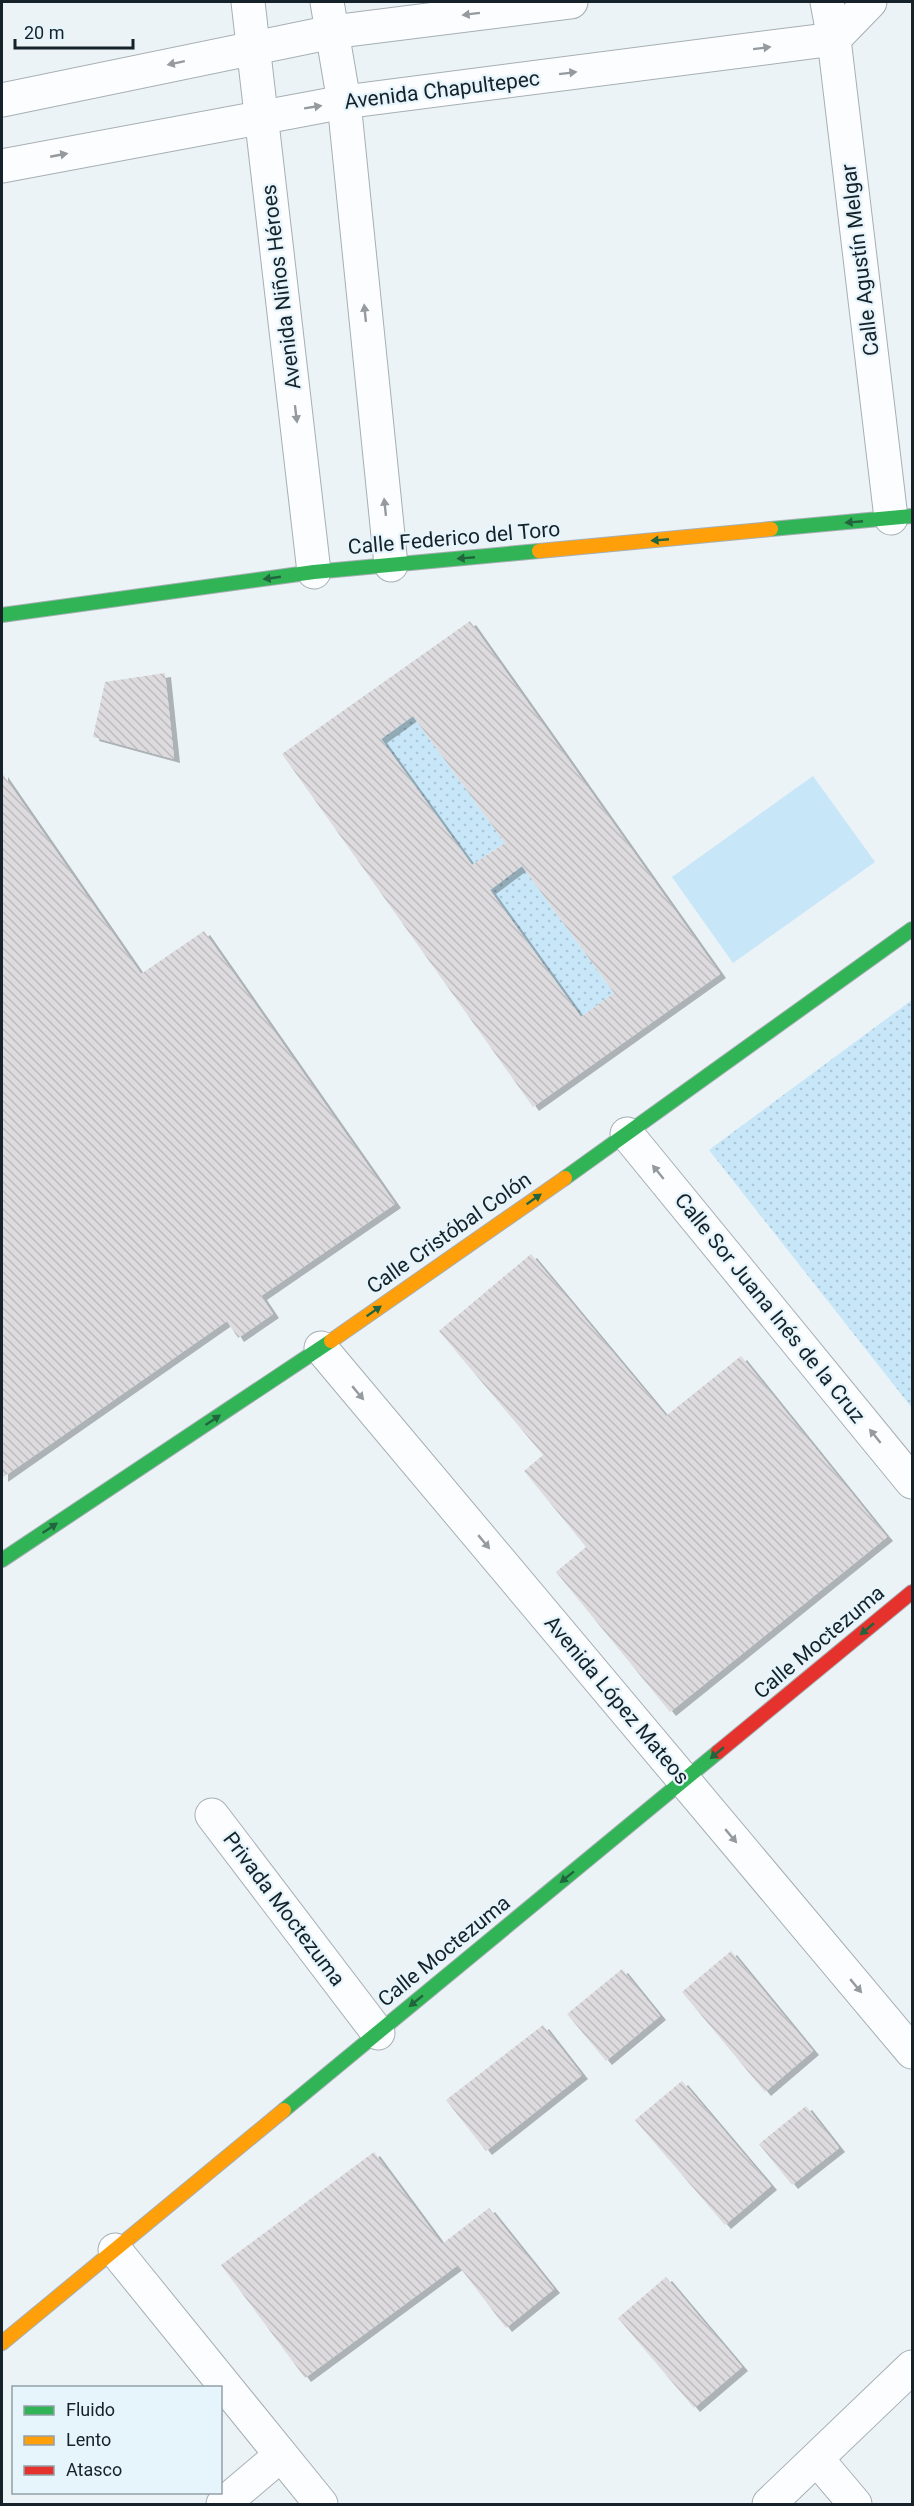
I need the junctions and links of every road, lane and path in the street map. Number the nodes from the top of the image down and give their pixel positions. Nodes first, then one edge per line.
1 (249, 2) edge
2 (571, 2) edge
3 (827, 2) edge
4 (870, 2) edge
5 (330, 17) edge
6 (834, 39) junction
7 (253, 46) junction
8 (2, 100) edge
9 (344, 102) junction
10 (261, 116) junction
11 (2, 166) edge
12 (902, 517) edge
13 (391, 565) junction
14 (314, 573) junction
15 (2, 615) edge
16 (912, 929) edge
17 (627, 1134) junction
18 (321, 1348) junction
19 (912, 1482) edge
20 (2, 1560) edge
21 (912, 1592) edge
22 (684, 1780) junction
23 (212, 1815) dead end
24 (378, 2033) junction
25 (912, 2052) edge
26 (115, 2250) junction
27 (2, 2343) edge
28 (912, 2367) edge
29 (281, 2455) junction
30 (817, 2460) junction
31 (223, 2505) edge
32 (321, 2505) edge
33 (769, 2505) edge
34 (855, 2505) edge

1 - 7 street, Avenida Niños Héroes
2 -> 5 street
3 - 6 street, Calle Agustín Melgar
4 - 6 street
5 - 7 street
5 - 9 street
9 -> 6 street, Avenida Chapultepec
6 - 12 street, Calle Agustín Melgar
7 -> 8 street
7 - 10 street, Avenida Niños Héroes
10 -> 9 street, Avenida Chapultepec
13 -> 9 street
11 -> 10 street, Avenida Chapultepec
10 -> 14 street, Avenida Niños Héroes
12 -> 13 main road, Calle Federico del Toro
13 - 14 main road, Calle Federico del Toro
14 -> 15 main road, Calle Federico del Toro
16 - 17 main road, Calle Cristóbal Colón
18 -> 17 main road, Calle Cristóbal Colón
19 -> 17 street, Calle Sor Juana Inés de la Cruz
20 -> 18 main road, Calle Cristóbal Colón
18 -> 22 street, Avenida López Mateos
21 -> 22 main road, Calle Moctezuma
22 -> 24 main road, Calle Moctezuma
22 -> 25 street, Avenida López Mateos
23 - 24 street, Privada Moctezuma
24 - 26 main road, Calle Moctezuma
26 - 27 main road, Calle Moctezuma
26 - 29 street
28 - 30 street
29 - 31 street
29 - 32 street
30 - 33 street
30 - 34 street

